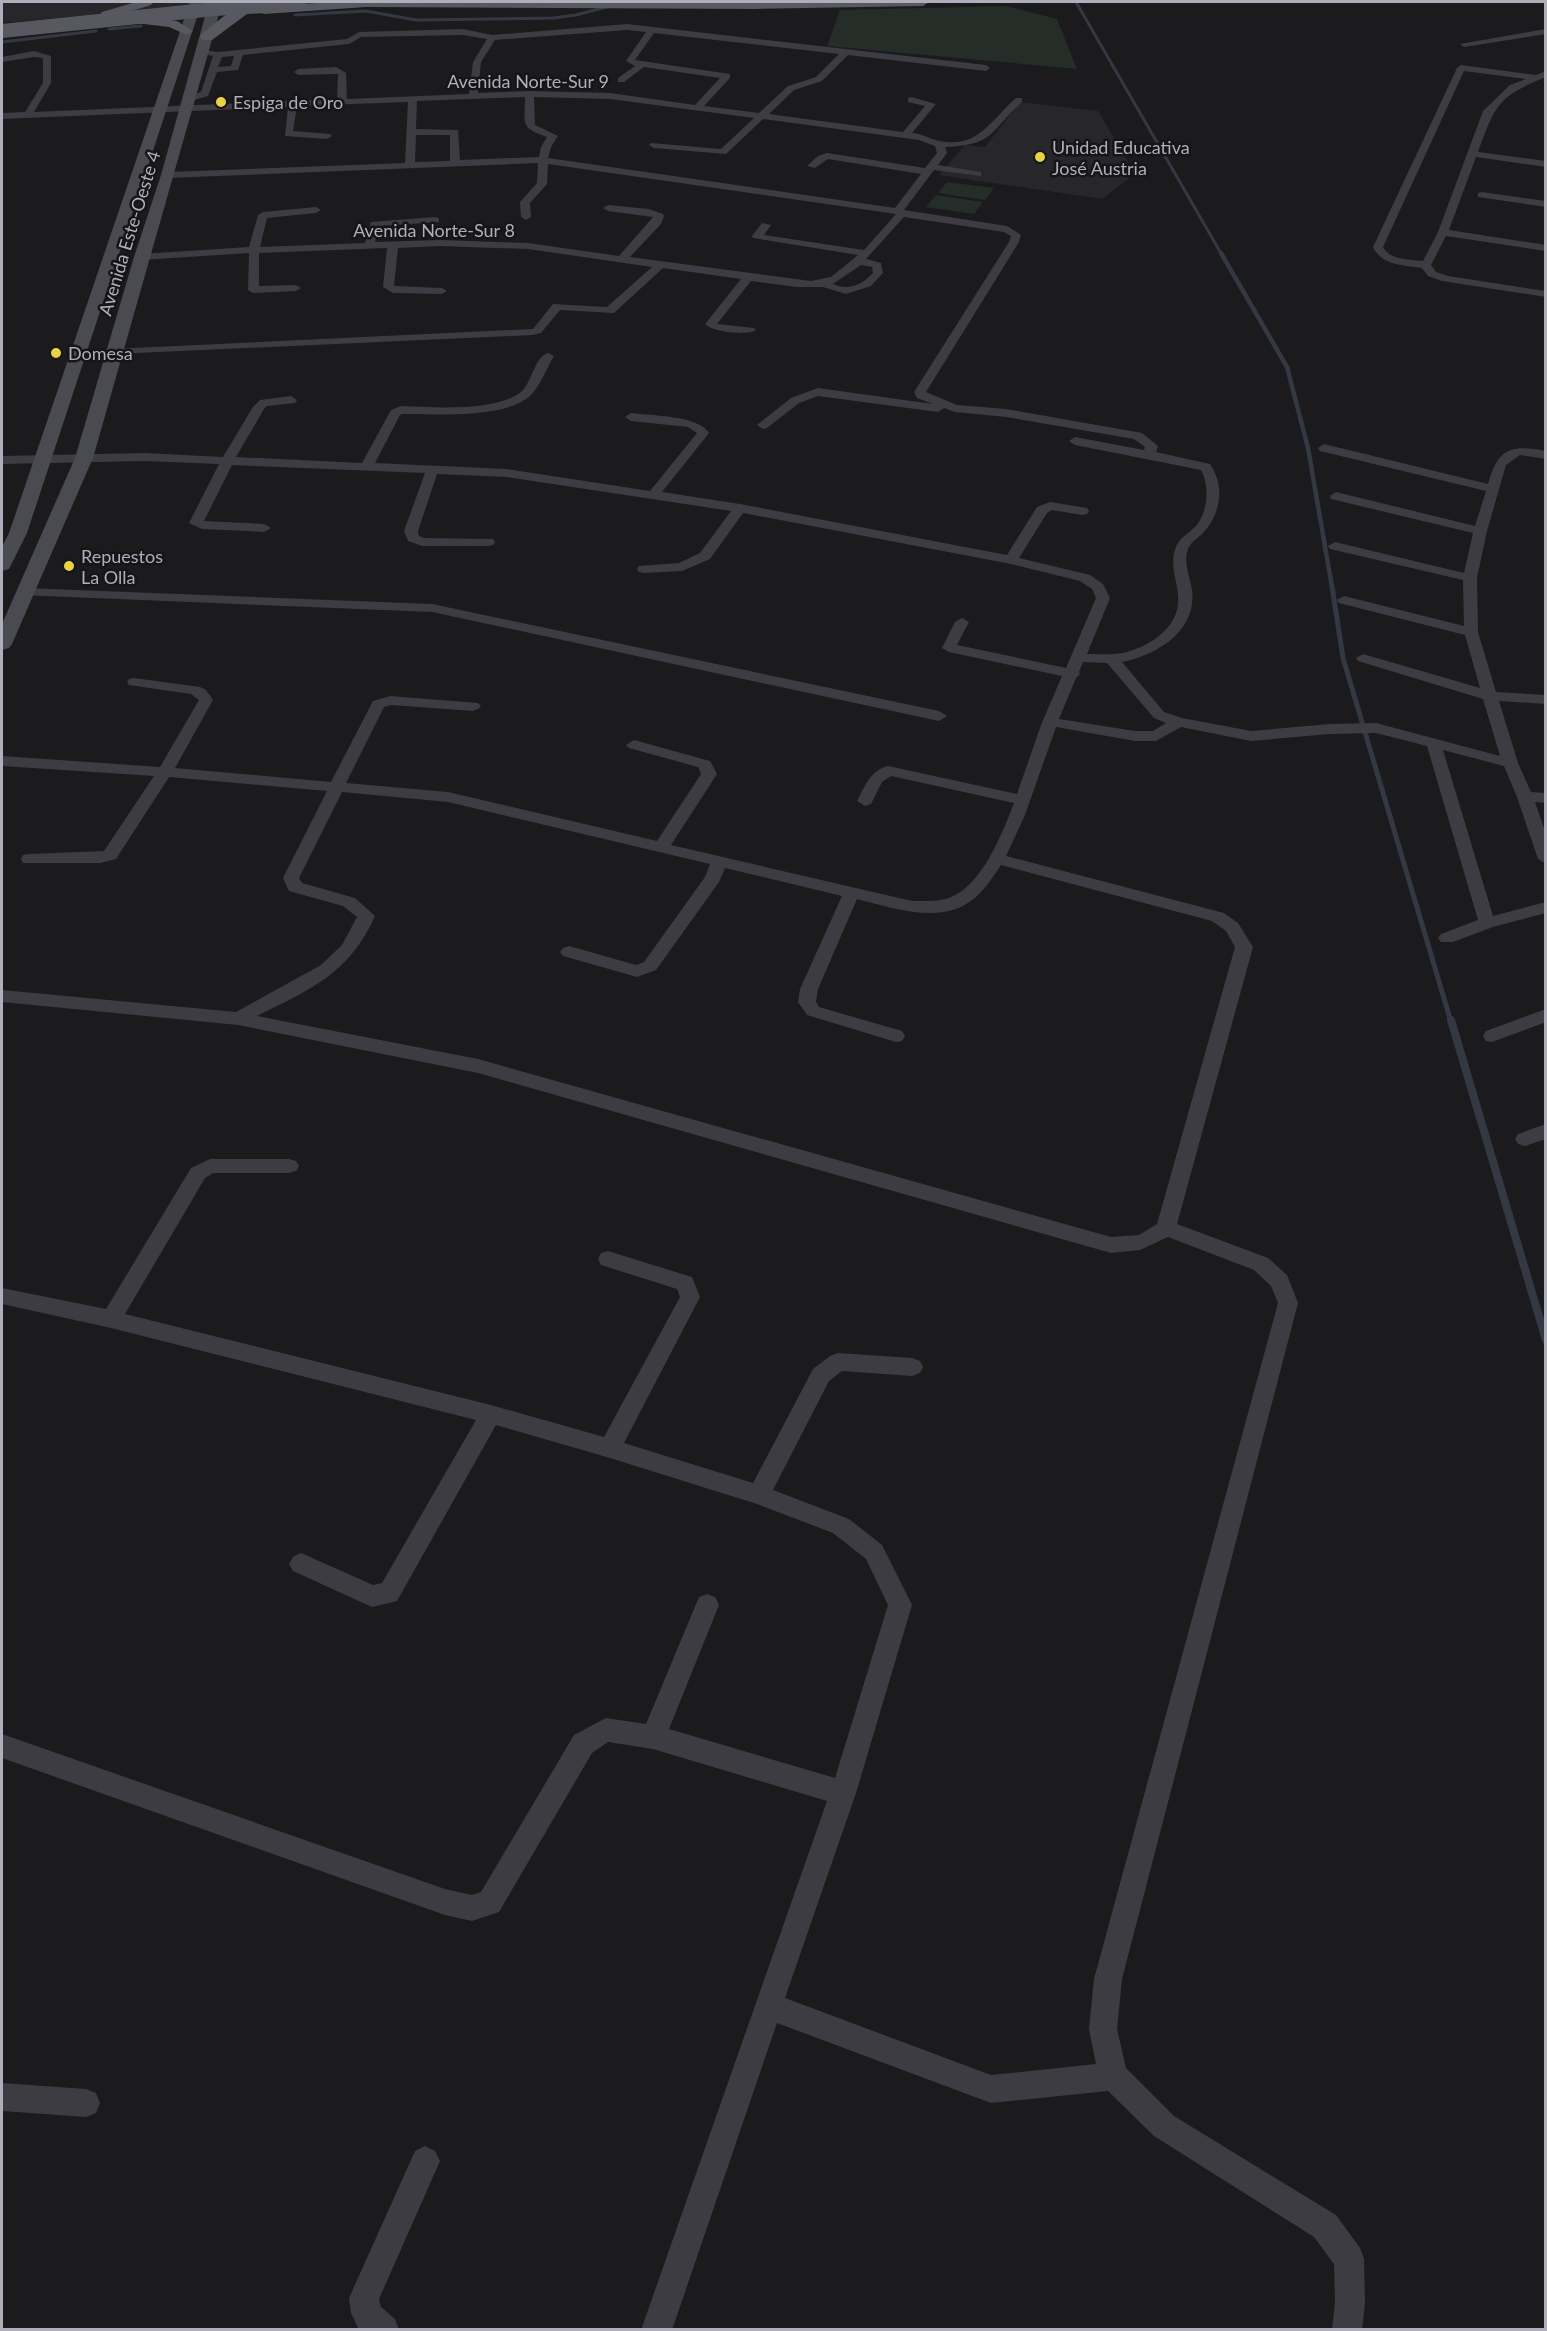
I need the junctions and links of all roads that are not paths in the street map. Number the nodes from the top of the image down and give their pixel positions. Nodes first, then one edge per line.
1 (147, 2) edge
2 (229, 2) edge
3 (283, 2) edge
4 (922, 2) edge
5 (366, 3) edge
6 (214, 6) edge
7 (195, 7) edge
8 (246, 11) junction
9 (106, 15) junction
10 (140, 20) junction
11 (2, 30) edge
12 (187, 31) junction
13 (651, 31) junction
14 (1545, 31) edge
15 (492, 38) junction
16 (206, 40) junction
17 (1464, 44) dead end
18 (846, 52) junction
19 (239, 53) junction
20 (218, 55) junction
21 (2, 59) edge
22 (643, 64) junction
23 (986, 68) dead end
24 (213, 70) junction
25 (298, 72) dead end
26 (1541, 76) edge
27 (621, 80) dead end
28 (529, 94) junction
29 (473, 97) junction
30 (413, 100) junction
31 (911, 100) dead end
32 (1019, 100) dead end
33 (342, 102) junction
34 (186, 104) junction
35 (293, 104) junction
36 (698, 107) junction
37 (160, 109) junction
38 (29, 113) junction
39 (2, 116) edge
40 (763, 116) junction
41 (413, 132) junction
42 (906, 134) junction
43 (327, 136) dead end
44 (939, 144) junction
45 (654, 145) dead end
46 (1472, 154) junction
47 (543, 160) junction
48 (455, 164) junction
49 (1545, 164) edge
50 (410, 165) junction
51 (812, 166) dead end
52 (930, 170) junction
53 (978, 174) dead end
54 (168, 175) junction
55 (1482, 195) dead end
56 (1545, 204) edge
57 (608, 208) dead end
58 (316, 210) dead end
59 (900, 212) junction
60 (526, 217) dead end
61 (435, 220) dead end
62 (766, 225) dead end
63 (1443, 232) junction
64 (393, 246) junction
65 (369, 247) junction
66 (1545, 248) edge
67 (254, 250) junction
68 (141, 257) junction
69 (862, 257) junction
70 (623, 258) junction
71 (661, 264) junction
72 (1426, 265) junction
73 (748, 277) junction
74 (825, 283) junction
75 (296, 288) dead end
76 (442, 291) dead end
77 (1545, 294) edge
78 (750, 330) dead end
79 (115, 351) junction
80 (548, 356) dead end
81 (291, 400) dead end
82 (956, 408) junction
83 (631, 417) dead end
84 (763, 425) dead end
85 (1075, 441) dead end
86 (1324, 448) dead end
87 (1545, 454) edge
88 (1149, 455) junction
89 (42, 458) junction
90 (84, 458) junction
91 (2, 460) edge
92 (227, 460) junction
93 (367, 466) junction
94 (432, 471) junction
95 (1494, 489) junction
96 (653, 495) junction
97 (1336, 496) dead end
98 (740, 508) junction
99 (1082, 512) dead end
100 (264, 528) dead end
101 (1479, 531) junction
102 (488, 542) dead end
103 (1335, 546) dead end
104 (1011, 560) junction
105 (2, 565) edge
106 (644, 569) dead end
107 (1470, 578) junction
108 (26, 592) junction
109 (1344, 600) dead end
110 (963, 622) dead end
111 (1471, 632) junction
112 (2, 644) edge
113 (1110, 657) junction
114 (1079, 658) junction
115 (1363, 658) dead end
116 (1072, 674) junction
117 (134, 682) dead end
118 (1490, 696) junction
119 (1545, 700) edge
120 (473, 706) dead end
121 (939, 716) dead end
122 (1051, 722) junction
123 (1179, 722) junction
124 (634, 745) dead end
125 (1434, 745) junction
126 (2, 760) edge
127 (1510, 763) junction
128 (165, 772) junction
129 (335, 787) junction
130 (1525, 797) junction
131 (1545, 798) edge
132 (1021, 800) junction
133 (865, 801) dead end
134 (661, 847) junction
135 (29, 859) dead end
136 (997, 859) junction
137 (1545, 859) edge
138 (720, 861) junction
139 (852, 892) junction
140 (1545, 907) edge
141 (1487, 923) junction
142 (1447, 938) dead end
143 (569, 952) dead end
144 (2, 996) edge
145 (1545, 1015) edge
146 (238, 1019) junction
147 (896, 1036) dead end
148 (1492, 1036) dead end
149 (1545, 1131) edge
150 (1526, 1139) dead end
151 (289, 1166) dead end
152 (1166, 1228) junction
153 (608, 1259) dead end
154 (3, 1301) edge
155 (111, 1319) junction
156 (912, 1367) dead end
157 (491, 1414) junction
158 (610, 1448) junction
159 (759, 1496) junction
160 (301, 1564) dead end
161 (707, 1605) dead end
162 (653, 1737) junction
163 (2, 1746) edge
164 (843, 1793) junction
165 (770, 2006) junction
166 (1113, 2076) junction
167 (2, 2097) edge
168 (87, 2103) dead end
169 (425, 2161) dead end
170 (384, 2330) edge
171 (656, 2330) edge
172 (1347, 2330) edge

1 - 9 main road
2 - 6 main road
3 - 11 main road, bridge
4 - 5 main road
5 - 8 main road
5 - 11 main road, bridge
6 - 7 main road
6 - 8 main road
6 - 16 main road, Avenida Este-Oeste 4
7 - 9 main road
7 - 10 main road
7 - 12 main road
8 - 16 main road
9 - 11 main road
10 - 11 main road
10 - 12 main road
12 - 37 main road
13 - 15 street
13 - 18 street
13 - 22 street
14 - 17 street
15 - 19 street
15 - 29 street
16 - 20 street
16 - 34 main road, Avenida Este-Oeste 4
18 - 23 street
18 - 40 street
19 - 20 street
19 - 24 street
20 - 24 street
21 - 38 street
22 - 27 street
22 - 36 street
24 - 34 street
25 - 33 street
26 - 46 street
26 - 72 street
28 - 29 street, Avenida Norte-Sur 9
28 - 36 street, Avenida Norte-Sur 9
28 - 47 street
29 - 30 street, Avenida Norte-Sur 9
30 - 33 street, Avenida Norte-Sur 9
30 - 41 street
31 - 42 street
32 - 44 street
33 - 35 street, Avenida Norte-Sur 9
34 - 35 street, Avenida Norte-Sur 9
34 - 37 street, Avenida Norte-Sur 9
34 - 54 main road, Avenida Este-Oeste 4
35 - 43 street
36 - 40 street, Avenida Norte-Sur 9
37 - 38 street, Avenida Norte-Sur 9
37 - 89 main road
38 - 39 street, Avenida Norte-Sur 9
40 - 42 street, Avenida Norte-Sur 9
40 - 45 street
41 - 48 street
41 - 50 street
42 - 44 street, Avenida Norte-Sur 9
44 - 52 street
46 - 49 street
46 - 63 street
47 - 48 street
47 - 59 street
47 - 60 street
48 - 50 street
50 - 54 street
51 - 52 street
52 - 53 street
52 - 59 street
54 - 68 main road, Avenida Este-Oeste 4
55 - 56 street
57 - 70 street
58 - 67 street
59 - 69 street
59 - 82 street
61 - 65 street
62 - 69 street
63 - 66 street
63 - 72 street
64 - 65 street, Avenida Norte-Sur 8
64 - 70 street, Avenida Norte-Sur 8
64 - 76 street
65 - 67 street, Avenida Norte-Sur 8
67 - 68 street, Avenida Norte-Sur 8
67 - 75 street
68 - 79 main road, Avenida Este-Oeste 4
69 - 74 street
69 - 74 street
70 - 71 street, Avenida Norte-Sur 8
71 - 73 street, Avenida Norte-Sur 8
71 - 79 street
72 - 77 street
73 - 74 street, Avenida Norte-Sur 8
73 - 78 street
79 - 90 main road, Avenida Este-Oeste 4
80 - 93 street
81 - 92 street
82 - 84 street
82 - 88 street
83 - 96 street
85 - 88 street
86 - 95 street
87 - 95 street
88 - 113 street
89 - 90 street
89 - 91 street
89 - 105 main road
90 - 92 street
90 - 108 main road, Avenida Este-Oeste 4
92 - 93 street
92 - 100 street
93 - 94 street
94 - 96 street
94 - 102 street
95 - 101 street
96 - 98 street
97 - 101 street
98 - 104 street
98 - 106 street
99 - 104 street
101 - 107 street
103 - 107 street
104 - 114 street
107 - 111 street
108 - 112 main road, Avenida Este-Oeste 4
108 - 121 street
109 - 111 street
110 - 116 street
111 - 118 street
113 - 114 street
113 - 123 street
114 - 116 street
115 - 118 street
116 - 122 street
117 - 128 street
118 - 119 street
118 - 127 street
120 - 129 street
122 - 123 street
122 - 132 street
123 - 125 street
124 - 134 street
125 - 127 street
125 - 141 street
126 - 128 street
127 - 130 street
128 - 129 street
128 - 135 street
129 - 134 street
129 - 146 street
130 - 131 street
130 - 137 street
132 - 133 street
132 - 136 street
134 - 138 street
136 - 139 street
136 - 152 street
138 - 139 street
138 - 143 street
139 - 147 street
140 - 141 street
141 - 142 street
144 - 146 street
145 - 148 street
146 - 152 street
149 - 150 street
151 - 155 street
152 - 166 street
153 - 158 street
154 - 155 street
155 - 157 street
156 - 159 street
157 - 158 street
157 - 160 street
158 - 159 street
159 - 164 street
161 - 162 street
162 - 163 street
162 - 164 street
164 - 165 street
165 - 166 street
165 - 171 street
166 - 172 street
167 - 168 street
169 - 170 street

